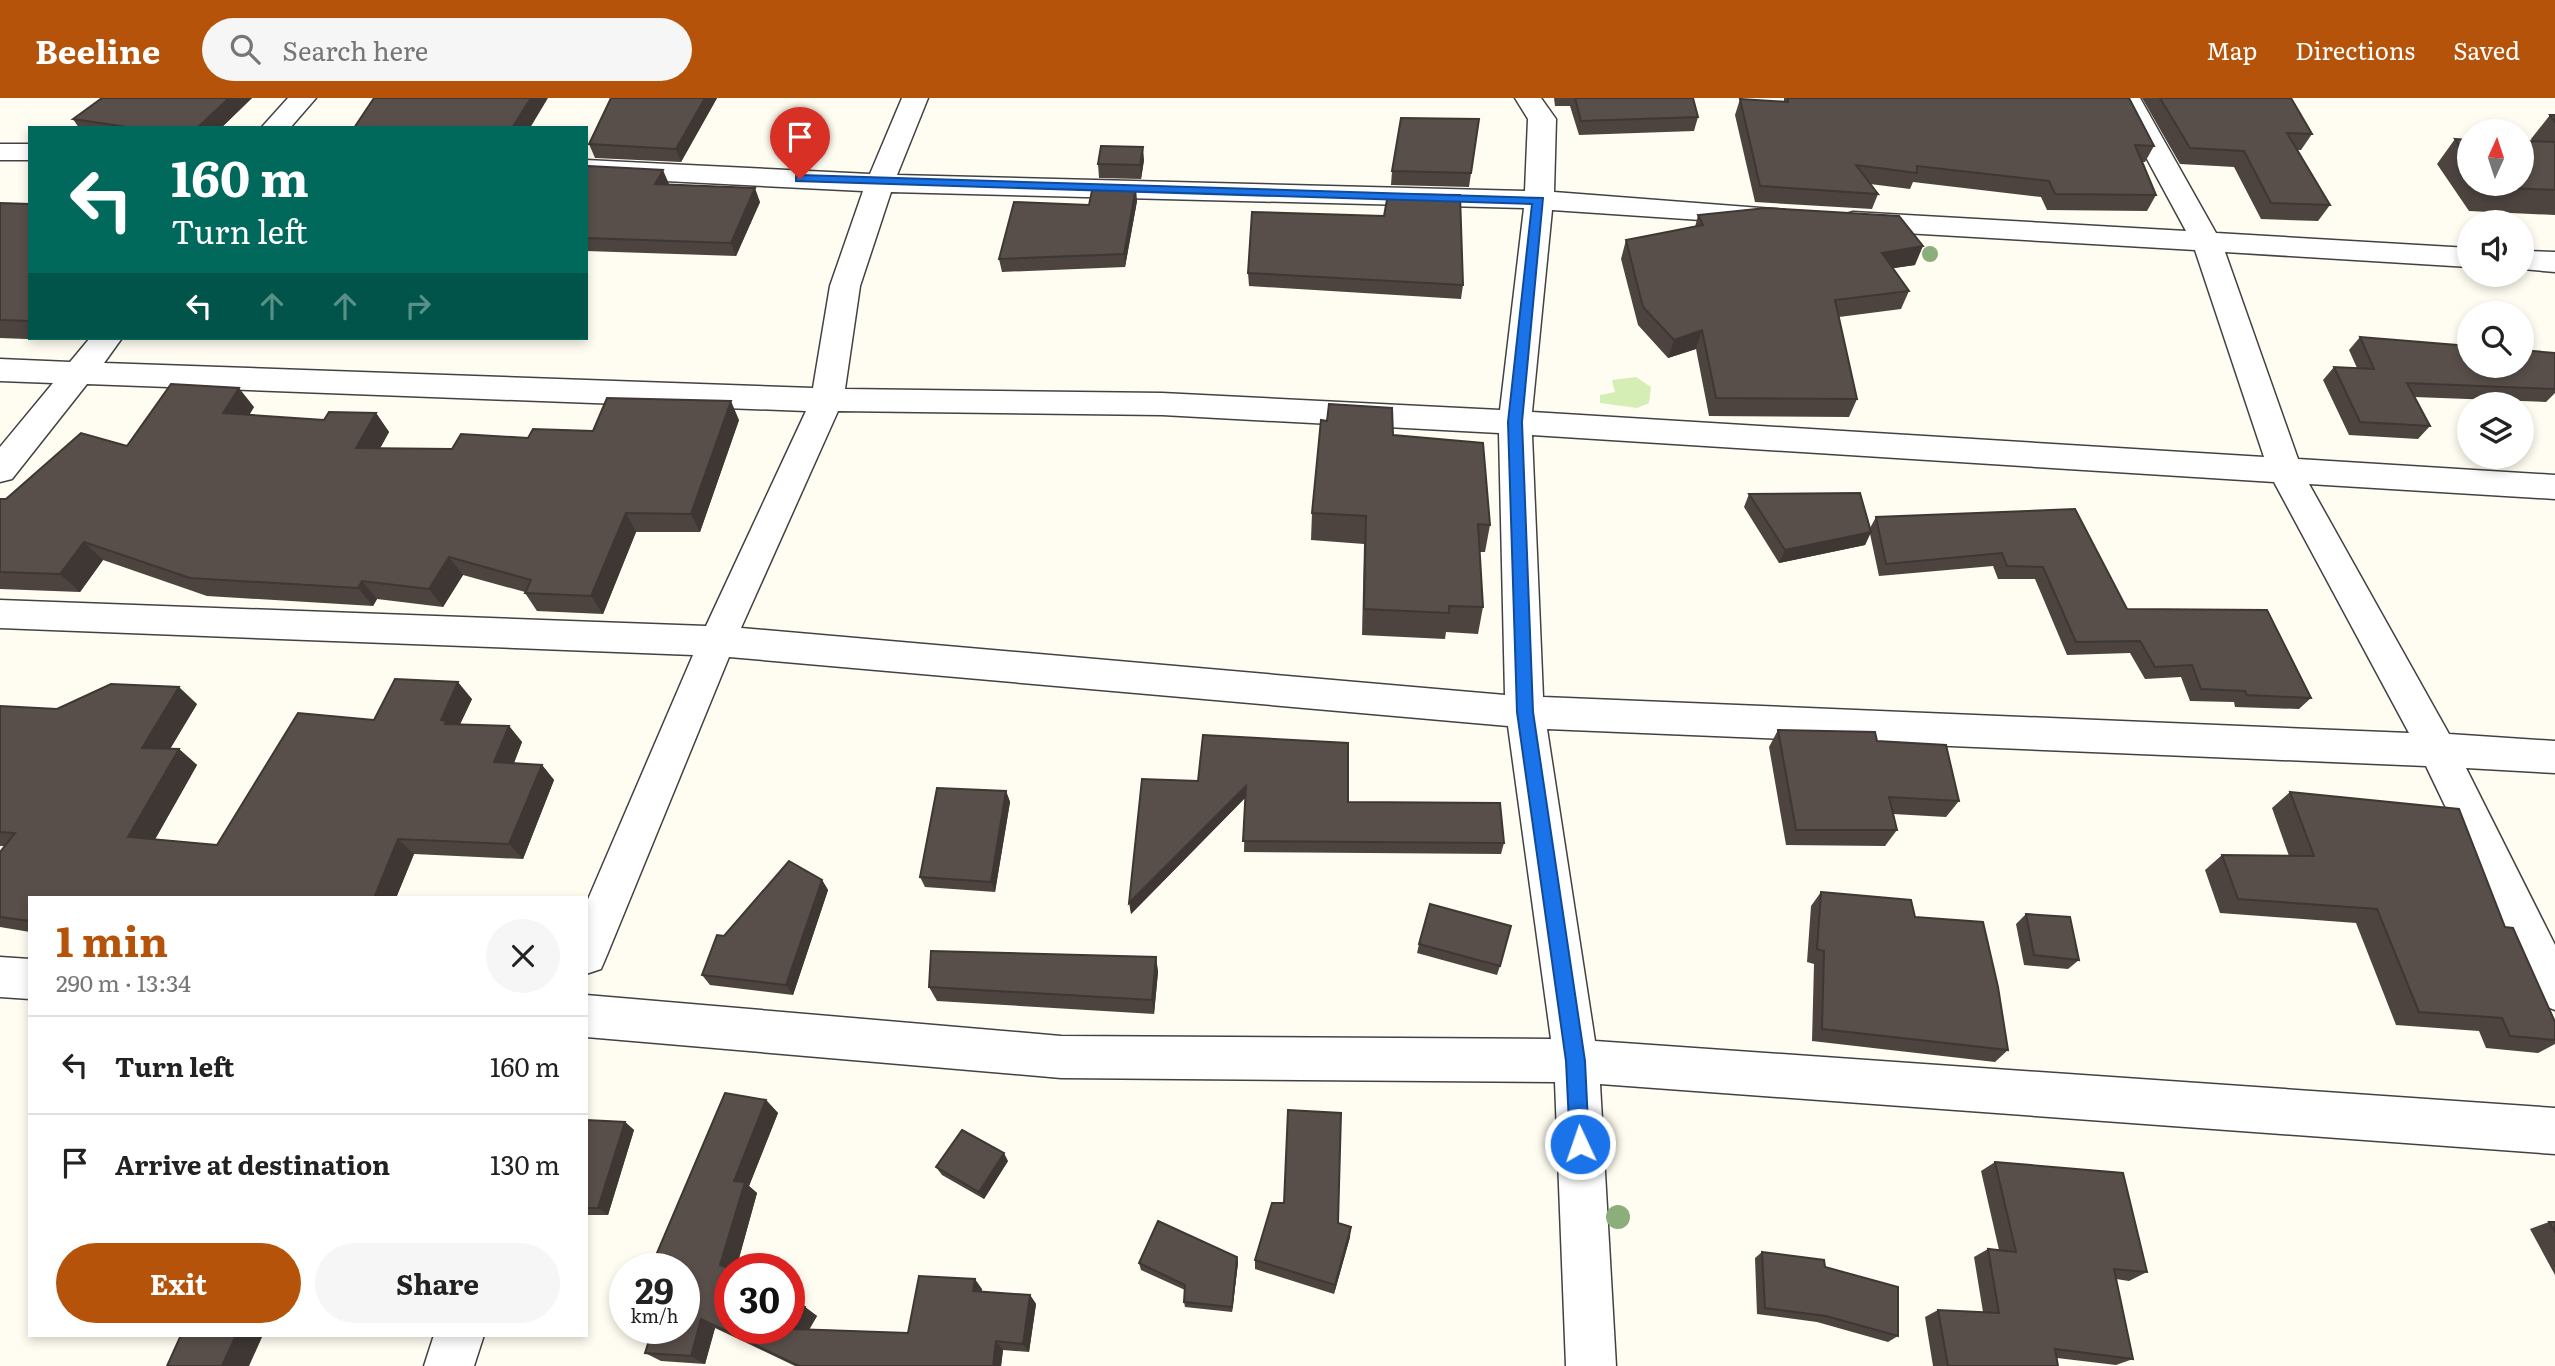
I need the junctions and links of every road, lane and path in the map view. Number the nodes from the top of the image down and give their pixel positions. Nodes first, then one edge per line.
1 (303, 98) edge
2 (915, 98) edge
3 (1528, 98) edge
4 (2127, 98) edge
5 (277, 126) edge
6 (0, 152) edge
7 (28, 152) edge
8 (588, 168) edge
9 (880, 183) junction
10 (1539, 200) junction
11 (2207, 243) junction
12 (2457, 256) edge
13 (2534, 261) edge
14 (2555, 262) edge
15 (105, 340) edge
16 (0, 370) edge
17 (79, 372) junction
18 (827, 400) junction
19 (1515, 422) junction
20 (0, 470) edge
21 (2287, 472) junction
22 (2555, 487) edge
23 (0, 614) edge
24 (717, 641) junction
25 (1525, 712) junction
26 (2438, 750) junction
27 (2555, 757) edge
28 (588, 950) edge
29 (0, 977) edge
30 (28, 979) edge
31 (2555, 990) edge
32 (588, 1016) edge
33 (1576, 1061) junction
34 (2555, 1131) edge
35 (458, 1337) edge
36 (449, 1366) edge
37 (1591, 1366) edge

1 - 5 street
2 - 9 street
3 - 10 street
4 - 11 street
6 - 7 street
8 - 9 street
9 - 10 street
9 - 18 street
10 - 11 street
10 - 19 street
11 - 12 street
11 - 21 street
13 - 14 street
15 - 17 street
16 - 17 street
17 - 18 street
17 - 20 street
18 - 19 street
18 - 24 street
19 - 21 street
19 - 25 street
21 - 22 street
21 - 26 street
23 - 24 street
24 - 25 street
24 - 28 street
25 - 26 street
25 - 33 street
26 - 27 street
26 - 31 street
29 - 30 street
32 - 33 street
33 - 34 street
33 - 37 street
35 - 36 street

